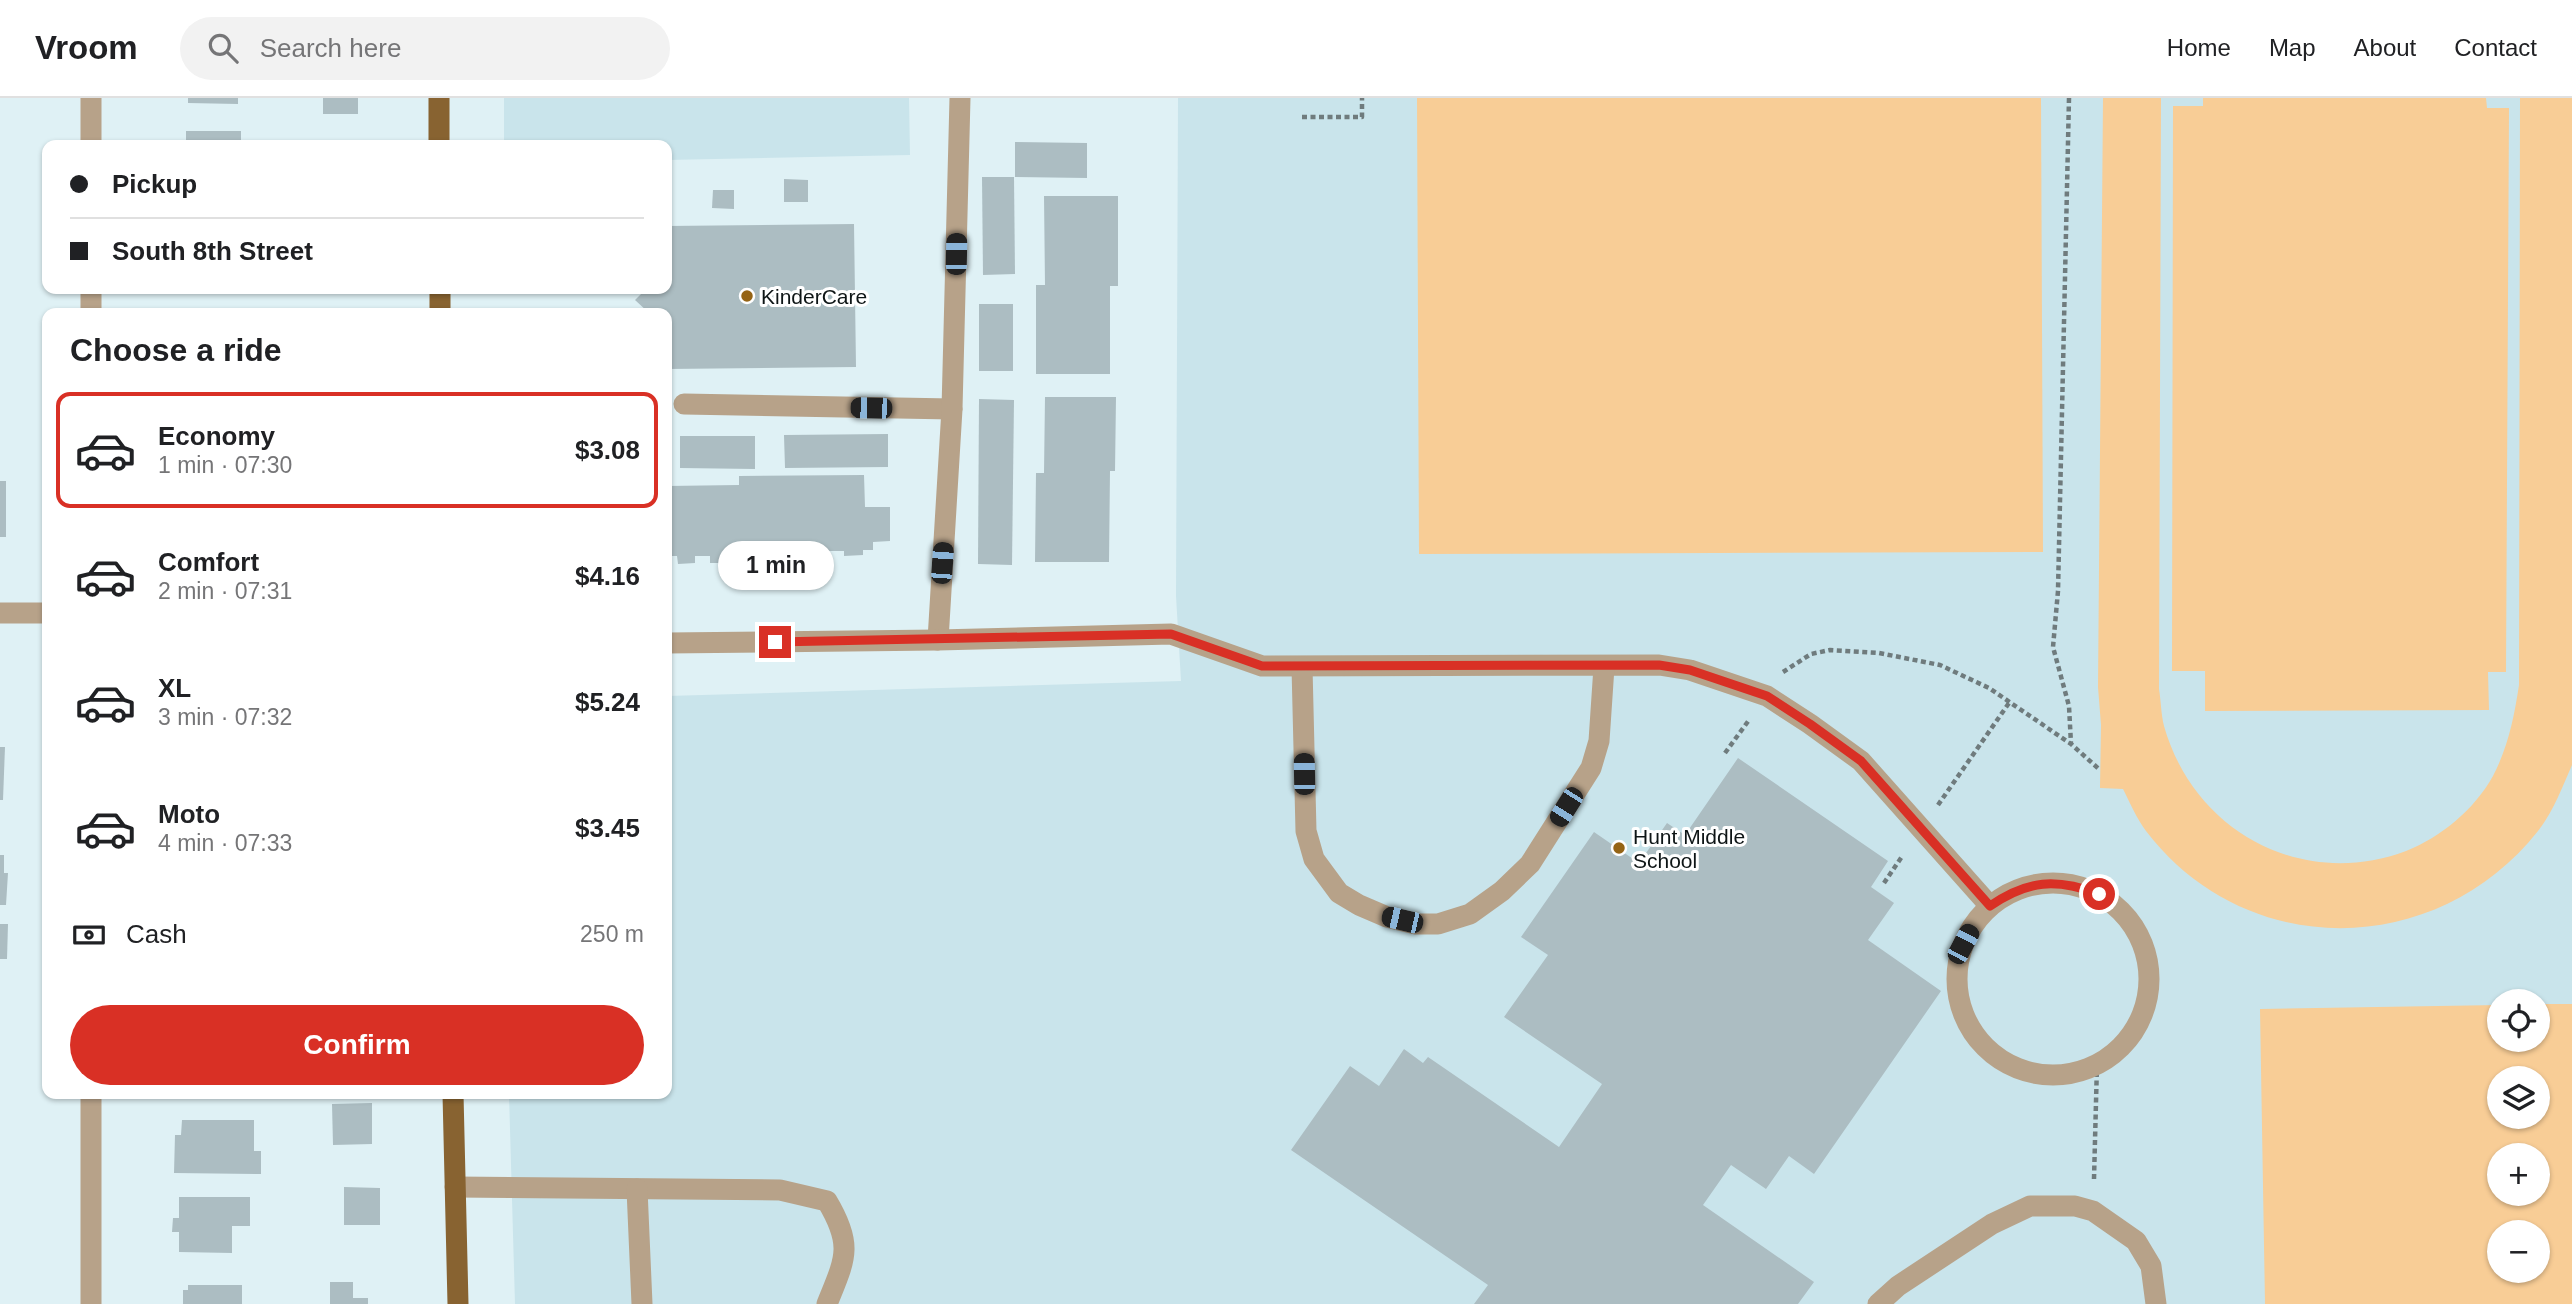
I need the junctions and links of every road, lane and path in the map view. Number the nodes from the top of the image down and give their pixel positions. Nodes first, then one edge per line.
1 (91, 98) edge
2 (439, 98) edge
3 (960, 98) edge
4 (1362, 98) edge
5 (2068, 98) edge
6 (1302, 117) dead end
7 (91, 140) edge
8 (439, 140) edge
9 (684, 404) dead end
10 (952, 409) junction
11 (0, 613) edge
12 (42, 613) edge
13 (938, 640) junction
14 (672, 643) edge
15 (1302, 667) junction
16 (1604, 667) junction
17 (1767, 696) junction
18 (2009, 703) junction
19 (2071, 744) junction
20 (1725, 753) dead end
21 (2100, 770) dead end
22 (1921, 829) junction
23 (1884, 883) dead end
24 (1990, 906) junction
25 (2097, 1064) junction
26 (91, 1099) edge
27 (453, 1099) edge
28 (455, 1187) junction
29 (637, 1189) junction
30 (2093, 1210) junction
31 (91, 1304) edge
32 (458, 1304) edge
33 (642, 1304) edge
34 (827, 1304) edge
35 (1878, 1304) edge
36 (2156, 1304) edge

1 - 7 street
2 - 8 main road
3 - 10 street
4 - 6 path
5 - 19 path
9 - 10 street
10 - 13 street
11 - 12 street
13 - 14 street
13 - 15 street
15 - 16 street
15 - 16 street
16 - 17 street
17 - 18 path
17 - 20 path
17 - 22 street
18 - 19 path
18 - 22 path
19 - 21 path
22 - 23 path
22 - 24 street
24 - 25 street
24 - 25 street
25 - 30 path
26 - 31 street
27 - 28 main road
28 - 29 street
28 - 32 main road
29 - 33 street
29 - 34 street
30 - 35 street
30 - 36 street

